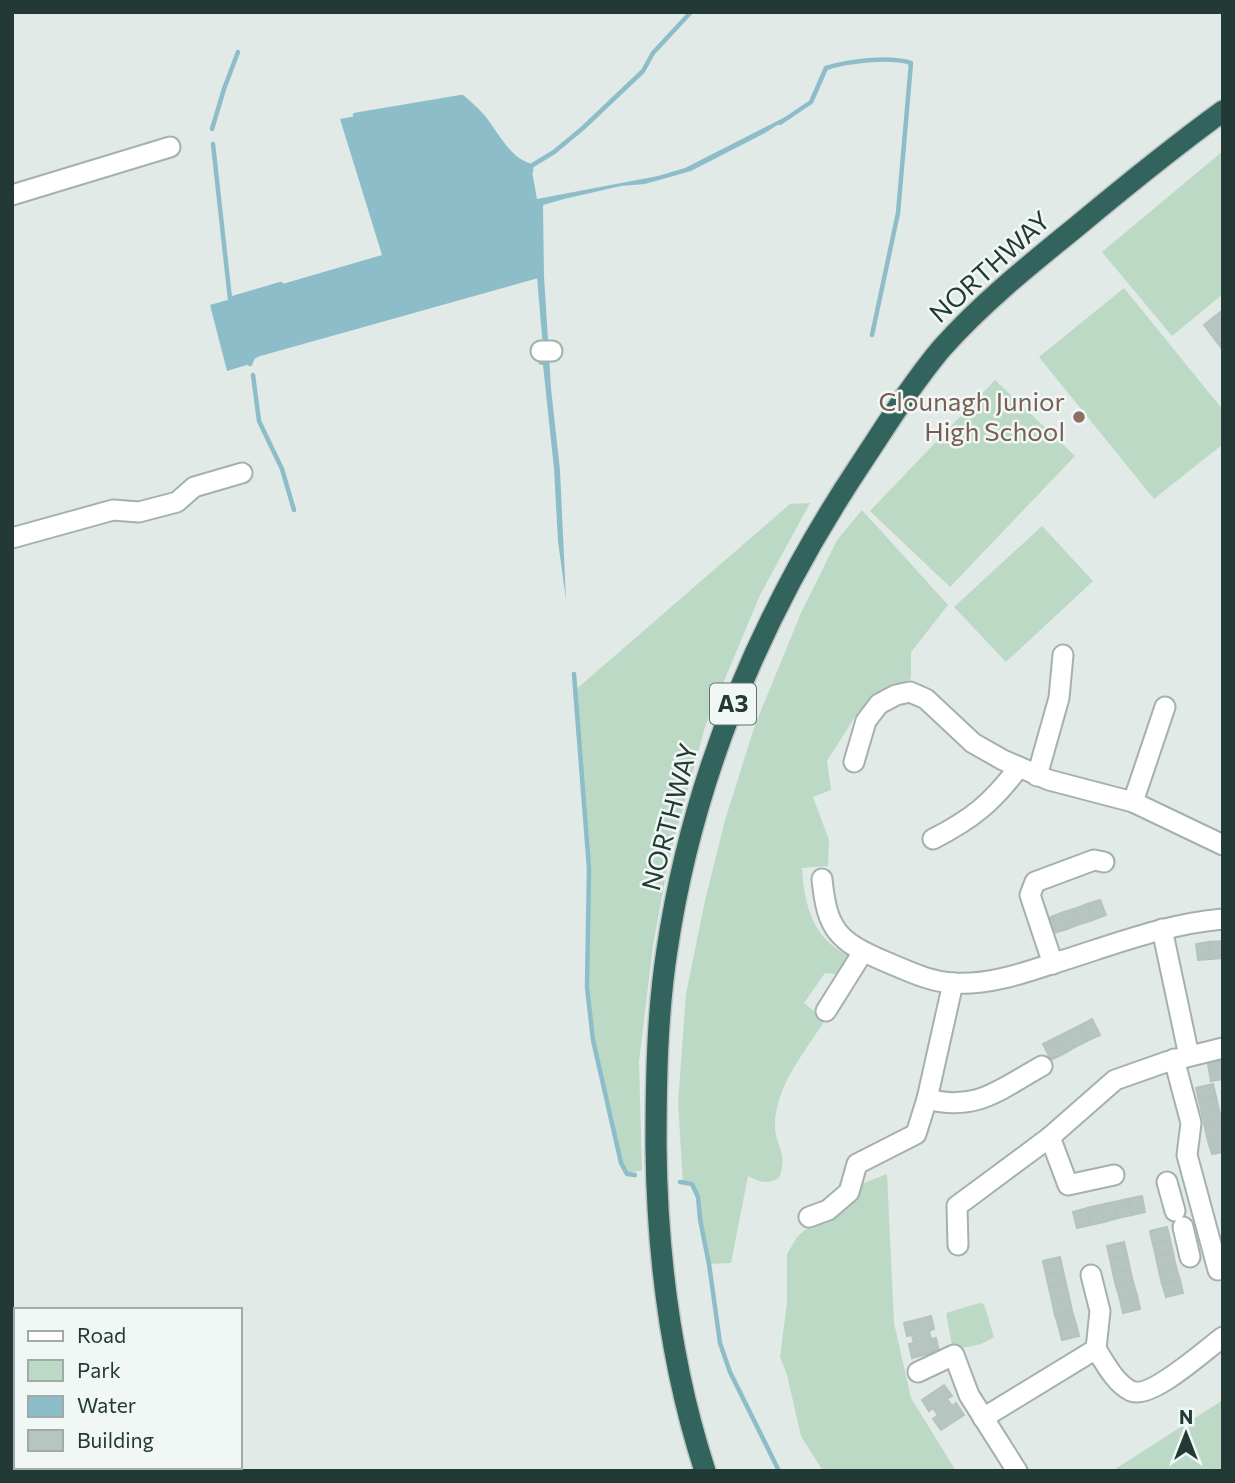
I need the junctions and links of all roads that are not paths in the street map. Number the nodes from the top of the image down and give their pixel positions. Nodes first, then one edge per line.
1 (1223, 111) edge
2 (170, 146) dead end
3 (12, 195) edge
4 (242, 473) dead end
5 (12, 538) edge
6 (1063, 655) dead end
7 (1165, 706) dead end
8 (854, 762) dead end
9 (1018, 767) junction
10 (1037, 776) junction
11 (1133, 802) junction
12 (933, 839) dead end
13 (1223, 845) edge
14 (1104, 862) dead end
15 (822, 879) dead end
16 (1223, 919) edge
17 (1162, 929) junction
18 (863, 952) junction
19 (1053, 964) junction
20 (953, 983) junction
21 (826, 1011) dead end
22 (1223, 1048) edge
23 (1182, 1057) junction
24 (1042, 1066) dead end
25 (928, 1099) junction
26 (1050, 1137) junction
27 (1114, 1175) dead end
28 (1194, 1182) junction
29 (809, 1217) dead end
30 (1210, 1239) junction
31 (958, 1245) dead end
32 (1218, 1270) dead end
33 (1091, 1275) dead end
34 (1223, 1337) edge
35 (1097, 1349) junction
36 (918, 1372) dead end
37 (983, 1418) junction
38 (705, 1471) edge
39 (1017, 1471) edge

1 - 38 highway, NORTHWAY / A3
2 - 3 street
4 - 5 street
6 - 10 street
7 - 11 street
8 - 9 street
9 - 10 street
9 - 12 street
10 - 11 street
11 - 13 street
14 - 19 street
15 - 18 street
16 - 17 street
17 - 19 street
17 - 23 street
18 - 20 street
18 - 21 street
19 - 20 street
20 - 25 street
22 - 23 street
23 - 26 street
23 - 28 street
24 - 25 street
25 - 29 street
26 - 27 street
26 - 31 street
28 - 30 street
28 - 30 street
30 - 32 street
33 - 35 street
34 - 35 street
35 - 37 street
36 - 37 street
37 - 39 street

